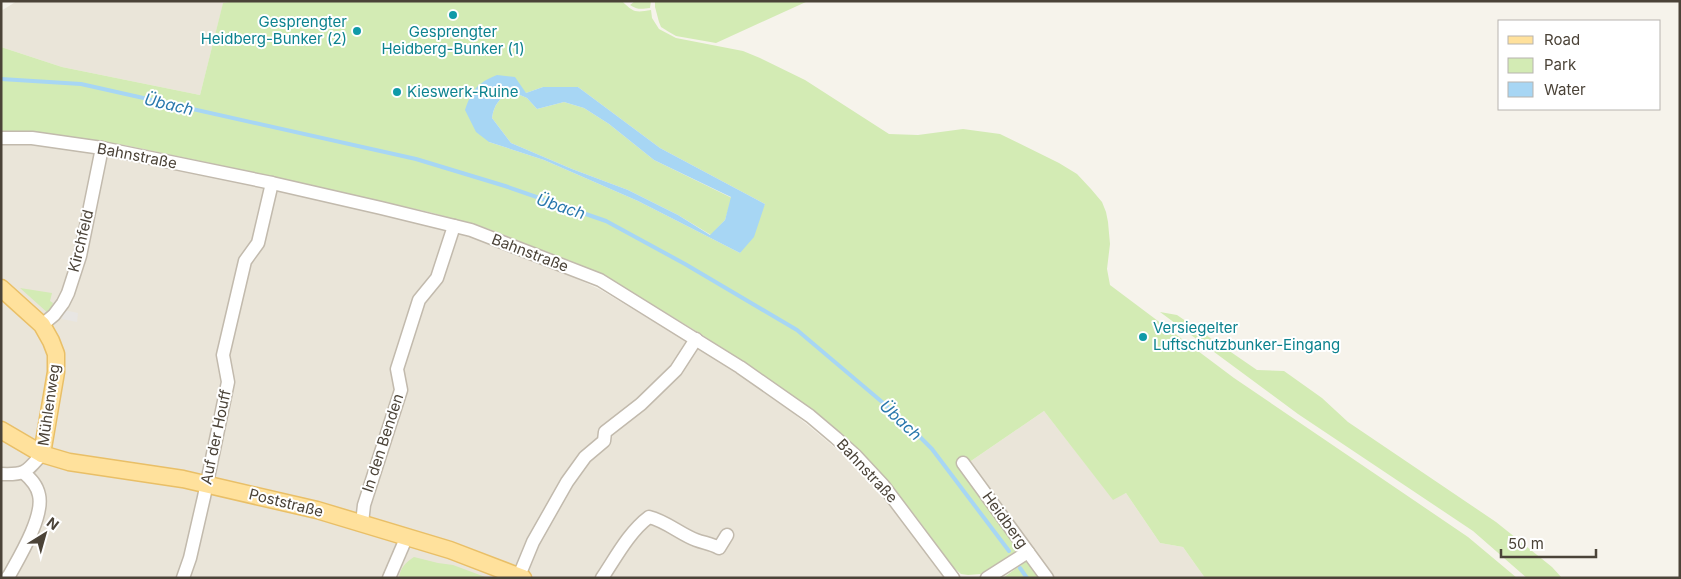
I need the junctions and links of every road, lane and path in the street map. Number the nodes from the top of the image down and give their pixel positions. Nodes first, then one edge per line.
1 (1, 138) edge
2 (102, 148) junction
3 (272, 183) junction
4 (454, 226) junction
5 (1, 288) edge
6 (42, 325) junction
7 (696, 339) junction
8 (1, 430) edge
9 (42, 454) junction
10 (963, 463) dead end
11 (24, 472) junction
12 (1, 474) edge
13 (206, 483) junction
14 (362, 523) junction
15 (728, 535) dead end
16 (407, 536) junction
17 (1028, 552) junction
18 (992, 574) edge
19 (521, 577) edge
20 (7, 578) edge
21 (183, 578) edge
22 (388, 578) edge
23 (602, 578) edge
24 (953, 578) edge
25 (1047, 578) edge

1 - 2 street, Bahnstraße
2 - 3 street, Bahnstraße
2 - 6 street, Kirchfeld
3 - 4 street, Bahnstraße
3 - 13 street, Auf der Houff
4 - 7 street, Bahnstraße
4 - 14 street, In den Benden
5 - 6 main road, Mühlenweg
6 - 9 main road, Mühlenweg
7 - 19 street
7 - 24 street, Bahnstraße
8 - 9 main road, Poststraße
9 - 11 street
9 - 13 main road, Poststraße
10 - 17 street, Heidberg
11 - 12 street
11 - 20 street
13 - 14 main road, Poststraße
13 - 21 street, Auf der Houff
14 - 16 main road, Poststraße
15 - 23 street
16 - 19 main road, Poststraße
16 - 22 street
17 - 18 street
17 - 25 street, Heidberg

